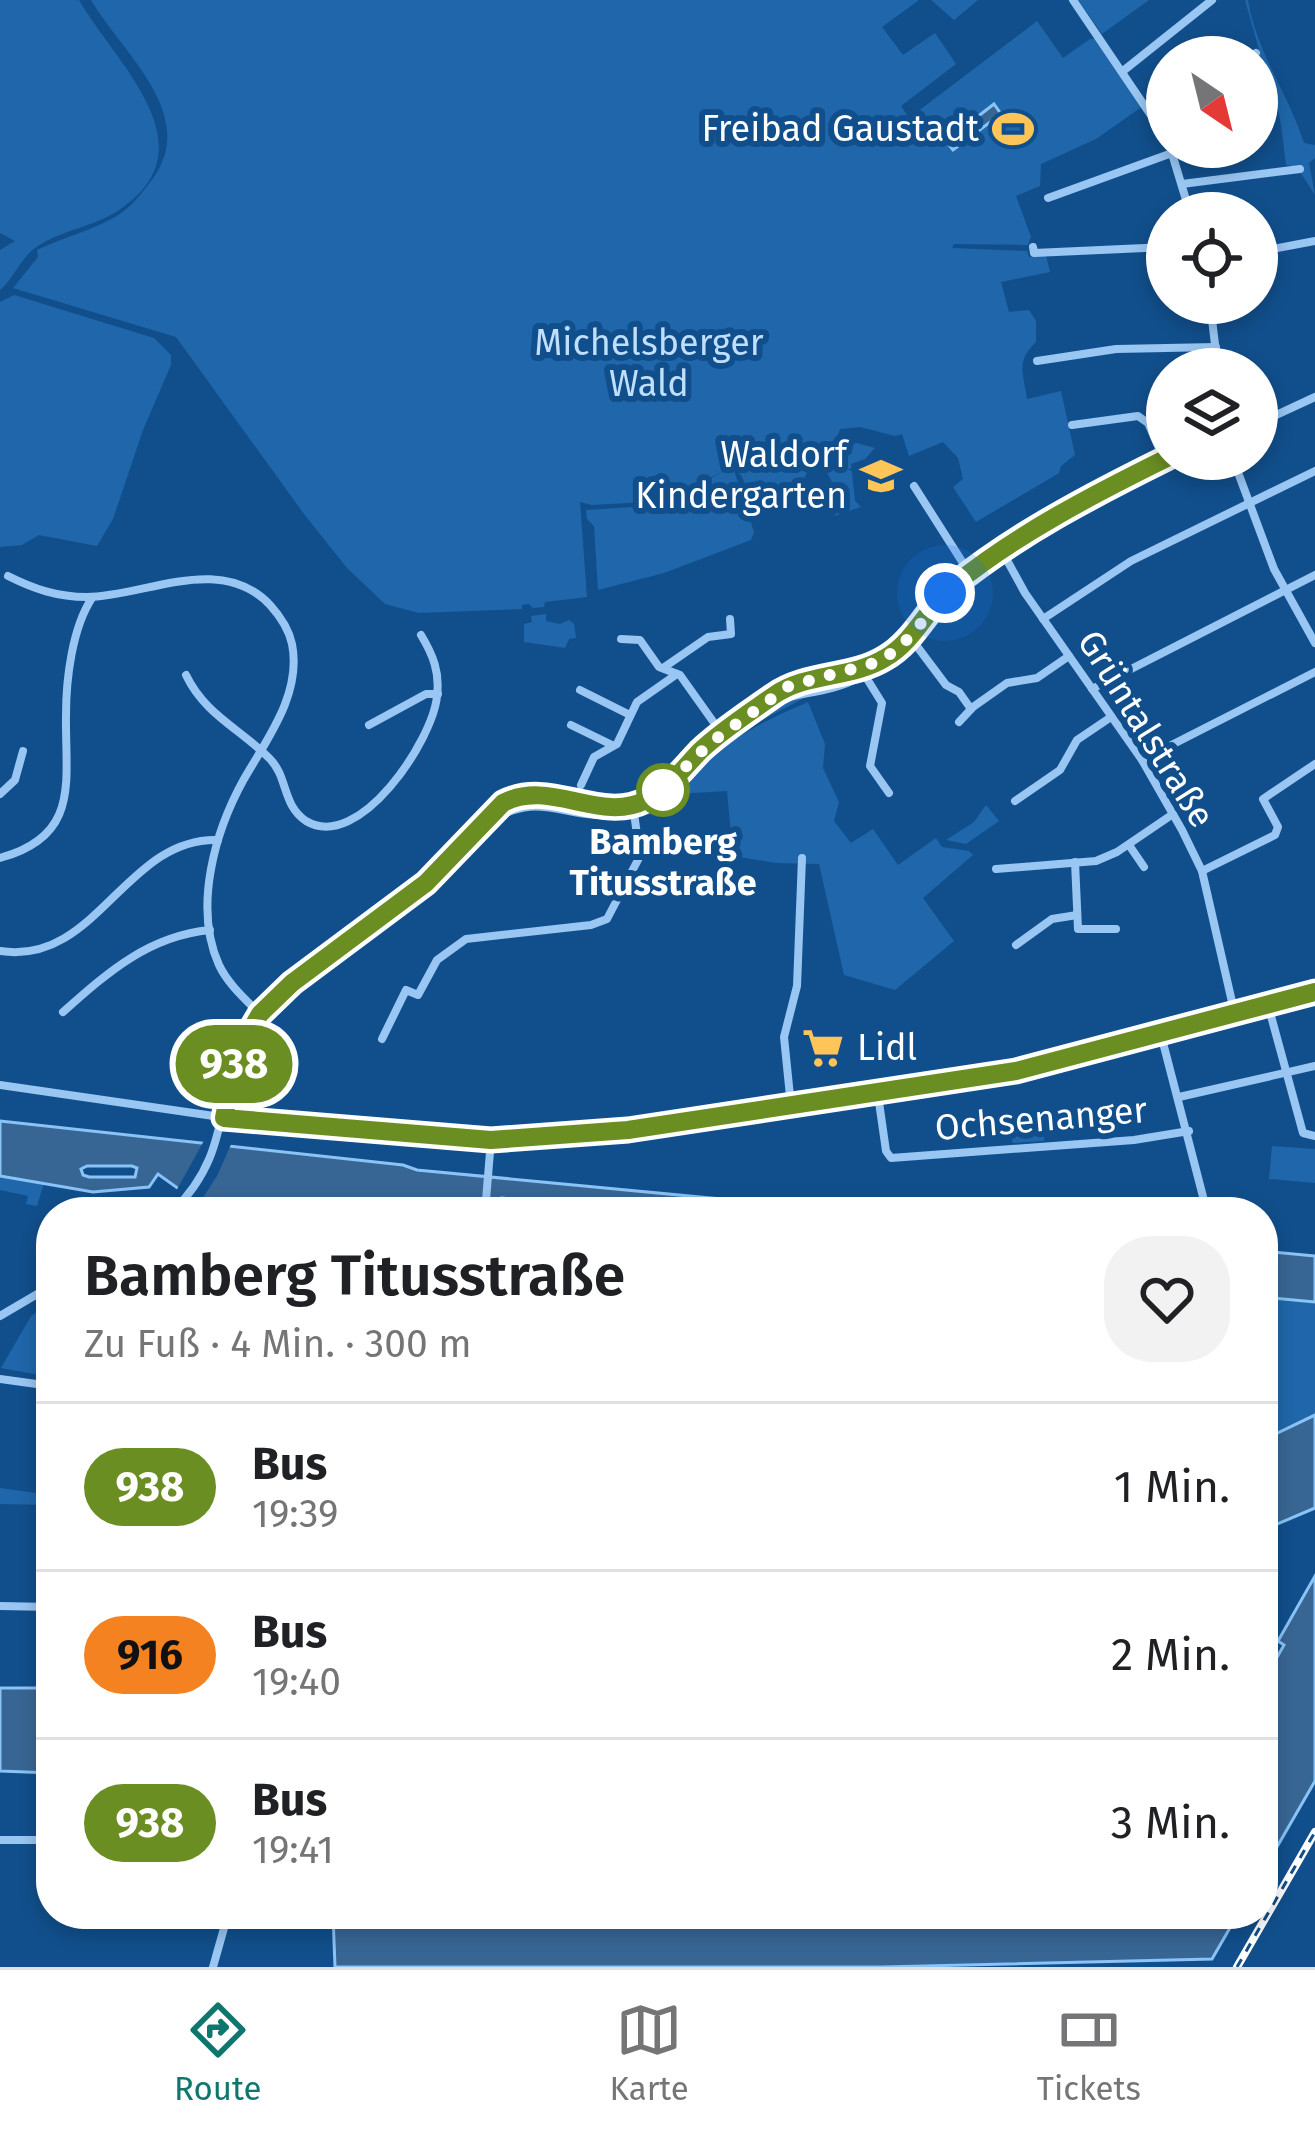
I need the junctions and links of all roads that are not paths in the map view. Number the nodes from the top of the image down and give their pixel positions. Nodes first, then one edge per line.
1 (1073, 0) edge
2 (1212, 0) edge
3 (1123, 71) junction
4 (1146, 107) edge
5 (1146, 152) edge
6 (1177, 168) edge
7 (1300, 169) dead end
8 (1182, 184) junction
9 (1184, 192) edge
10 (1048, 198) dead end
11 (1315, 241) edge
12 (1278, 247) edge
13 (1033, 248) dead end
14 (1146, 249) edge
15 (1213, 324) edge
16 (1216, 347) joint
17 (1037, 361) dead end
18 (1315, 397) edge
19 (1278, 414) edge
20 (1146, 422) edge
21 (1072, 425) dead end
22 (1146, 469) edge
23 (1315, 471) edge
24 (1240, 480) edge
25 (914, 486) dead end
26 (1248, 505) junction
27 (1003, 553) junction
28 (970, 574) junction
29 (1315, 575) edge
30 (8, 576) dead end
31 (1284, 590) junction
32 (92, 598) junction
33 (730, 619) dead end
34 (1043, 619) junction
35 (421, 635) dead end
36 (910, 637) junction
37 (621, 639) dead end
38 (1315, 643) edge
39 (1069, 656) junction
40 (882, 661) junction
41 (662, 668) junction
42 (1315, 672) edge
43 (677, 674) junction
44 (864, 674) junction
45 (186, 675) dead end
46 (1092, 689) junction
47 (580, 690) dead end
48 (438, 694) junction
49 (760, 706) junction
50 (971, 709) junction
51 (631, 715) junction
52 (1111, 717) junction
53 (959, 722) dead end
54 (369, 724) dead end
55 (571, 725) dead end
56 (722, 734) junction
57 (613, 746) junction
58 (23, 751) dead end
59 (260, 752) junction
60 (1142, 760) junction
61 (1315, 764) edge
62 (581, 785) dead end
63 (0, 794) edge
64 (889, 794) dead end
65 (1016, 801) dead end
66 (633, 806) junction
67 (1173, 814) junction
68 (218, 839) junction
69 (1129, 845) junction
70 (0, 858) edge
71 (802, 858) dead end
72 (1075, 862) junction
73 (1144, 867) dead end
74 (997, 869) dead end
75 (1202, 871) junction
76 (1077, 915) junction
77 (1116, 929) dead end
78 (210, 930) junction
79 (1016, 945) dead end
80 (0, 951) edge
81 (1315, 992) edge
82 (1268, 1005) junction
83 (63, 1012) dead end
84 (260, 1014) junction
85 (1235, 1015) junction
86 (1161, 1035) junction
87 (382, 1039) dead end
88 (1315, 1066) edge
89 (1287, 1072) junction
90 (0, 1084) edge
91 (878, 1095) junction
92 (1179, 1097) junction
93 (791, 1106) junction
94 (224, 1118) junction
95 (1189, 1131) junction
96 (1315, 1136) edge
97 (491, 1140) junction
98 (185, 1197) edge
99 (487, 1197) edge
100 (1204, 1197) edge
101 (36, 1295) edge
102 (0, 1316) edge
103 (0, 1379) edge
104 (36, 1384) edge
105 (0, 1606) edge
106 (36, 1606) edge
107 (0, 1840) edge
108 (36, 1840) edge
109 (224, 1929) edge
110 (213, 1967) edge

1 - 3 street
2 - 3 street
3 - 4 street
5 - 10 street
6 - 8 street
7 - 8 street
8 - 9 street
11 - 12 street
13 - 14 street
15 - 16 street
16 - 17 street
18 - 19 street
20 - 21 street
22 - 27 street
23 - 26 street
24 - 26 street
25 - 28 street
26 - 31 street
26 - 34 street
27 - 28 street
27 - 34 street, Grüntalstraße
28 - 36 street
29 - 31 street
30 - 32 street
31 - 38 street
31 - 46 street
32 - 59 street
32 - 70 street
33 - 41 street
34 - 39 street, Grüntalstraße
35 - 48 street
36 - 40 street
36 - 50 street
37 - 41 street
39 - 46 street, Grüntalstraße
39 - 50 street
40 - 44 street
40 - 49 street
41 - 43 street
42 - 60 street
43 - 51 street
43 - 56 street
44 - 49 street
44 - 64 street
45 - 59 street
46 - 52 street, Grüntalstraße
47 - 51 street
48 - 54 street
48 - 59 street
49 - 56 street
50 - 53 street
51 - 57 street
52 - 60 street, Grüntalstraße
52 - 65 street
55 - 57 street
56 - 66 street
57 - 62 street
58 - 63 street
59 - 68 street
60 - 67 street, Grüntalstraße
61 - 75 street
66 - 84 street
66 - 87 street
67 - 69 street
67 - 75 street, Grüntalstraße
68 - 78 street
68 - 80 street
69 - 72 street
69 - 73 street
71 - 93 street
72 - 74 street
72 - 76 street
75 - 85 street, Grüntalstraße
76 - 77 street
76 - 79 street
78 - 83 street
78 - 84 street
81 - 82 street
82 - 85 street
82 - 89 street
84 - 94 street
85 - 86 street
86 - 91 street
86 - 92 street
88 - 89 street
89 - 92 street
89 - 96 street
90 - 94 street
91 - 93 street
91 - 95 street, Ochsenanger
92 - 95 street
93 - 97 street
94 - 97 street
94 - 98 street
95 - 100 street
97 - 99 street
101 - 102 street
103 - 104 street
105 - 106 street
107 - 108 street
109 - 110 street

